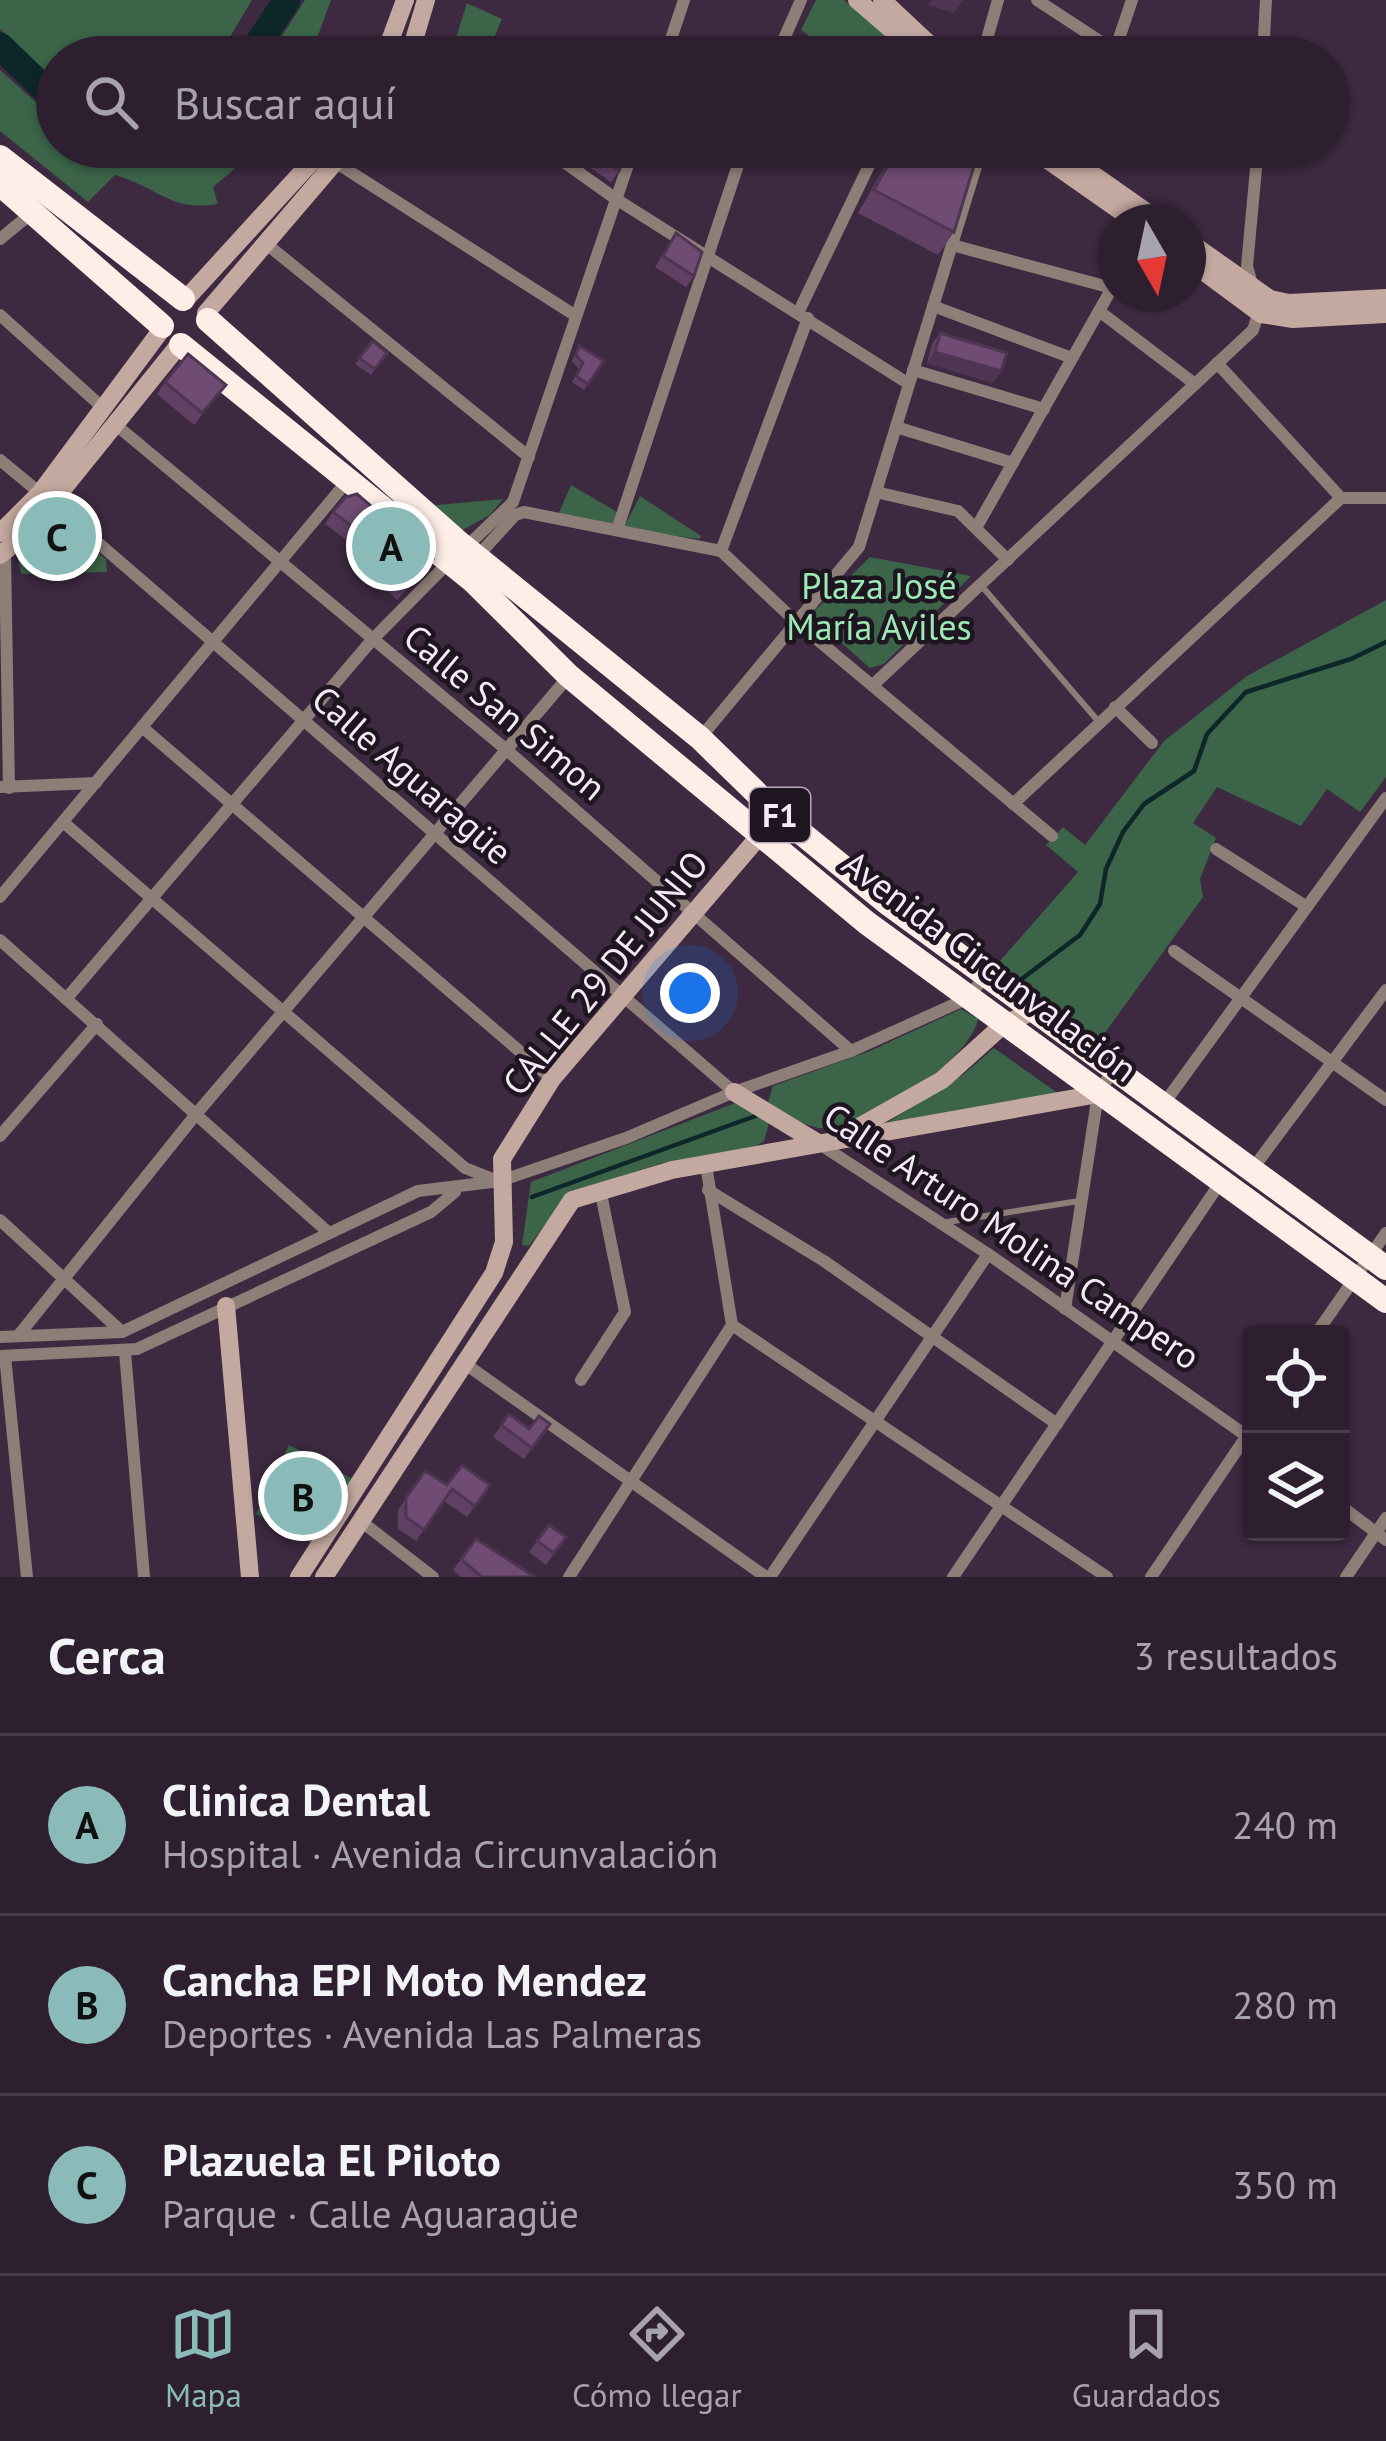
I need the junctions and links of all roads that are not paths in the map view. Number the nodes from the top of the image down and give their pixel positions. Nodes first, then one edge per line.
1 (405, 0) edge
2 (426, 0) edge
3 (685, 0) edge
4 (801, 0) edge
5 (857, 0) edge
6 (882, 0) edge
7 (998, 0) edge
8 (1037, 0) edge
9 (1132, 0) edge
10 (1266, 0) edge
11 (902, 7) edge
12 (393, 36) edge
13 (415, 36) edge
14 (672, 36) edge
15 (785, 36) edge
16 (899, 36) edge
17 (926, 36) edge
18 (988, 36) edge
19 (1089, 36) edge
20 (1122, 36) edge
21 (1264, 36) edge
22 (0, 157) edge
23 (322, 168) edge
24 (323, 168) edge
25 (359, 168) edge
26 (572, 168) edge
27 (627, 168) edge
28 (737, 168) edge
29 (869, 168) edge
30 (970, 168) edge
31 (1059, 168) edge
32 (1084, 168) edge
33 (1256, 168) edge
34 (0, 184) edge
35 (616, 199) junction
36 (1110, 204) edge
37 (1135, 204) edge
38 (34, 210) junction
39 (0, 238) edge
40 (264, 242) junction
41 (952, 245) junction
42 (1206, 254) edge
43 (709, 256) junction
44 (1206, 273) edge
45 (1098, 280) edge
46 (1253, 287) junction
47 (1386, 298) edge
48 (933, 306) junction
49 (196, 308) junction
50 (1098, 312) edge
51 (1100, 312) edge
52 (1261, 314) junction
53 (1386, 314) edge
54 (0, 315) edge
55 (803, 315) junction
56 (576, 316) junction
57 (171, 336) junction
58 (1072, 358) junction
59 (1217, 363) junction
60 (911, 377) junction
61 (1195, 384) junction
62 (102, 406) junction
63 (1044, 409) junction
64 (116, 425) junction
65 (896, 427) junction
66 (529, 457) junction
67 (0, 460) edge
68 (1013, 463) junction
69 (350, 478) junction
70 (876, 492) junction
71 (46, 498) junction
72 (1341, 498) junction
73 (1386, 498) edge
74 (618, 527) junction
75 (976, 528) junction
76 (0, 533) edge
77 (721, 550) junction
78 (2, 555) edge
79 (464, 560) junction
80 (1008, 560) junction
81 (282, 563) junction
82 (980, 584) junction
83 (795, 621) junction
84 (372, 640) junction
85 (215, 643) junction
86 (569, 676) junction
87 (874, 684) junction
88 (1115, 707) junction
89 (1099, 722) junction
90 (307, 723) junction
91 (142, 728) junction
92 (700, 738) junction
93 (1152, 743) dead end
94 (509, 752) junction
95 (96, 783) junction
96 (5, 788) edge
97 (1386, 798) edge
98 (1013, 804) junction
99 (233, 808) junction
100 (63, 822) junction
101 (770, 824) junction
102 (436, 833) junction
103 (1052, 836) dead end
104 (1216, 849) dead end
105 (0, 897) edge
106 (152, 900) junction
107 (1307, 907) junction
108 (696, 914) junction
109 (364, 918) junction
110 (0, 940) edge
111 (1174, 951) dead end
112 (984, 978) junction
113 (1386, 990) edge
114 (620, 998) junction
115 (66, 999) junction
116 (966, 999) junction
117 (1240, 1000) junction
118 (285, 1011) junction
119 (1031, 1012) junction
120 (97, 1024) junction
121 (1003, 1025) junction
122 (851, 1051) junction
123 (1334, 1062) junction
124 (1113, 1070) junction
125 (552, 1079) junction
126 (734, 1091) junction
127 (1098, 1094) junction
128 (1386, 1100) edge
129 (1163, 1105) junction
130 (768, 1112) junction
131 (197, 1113) junction
132 (0, 1136) edge
133 (818, 1143) junction
134 (761, 1154) junction
135 (706, 1165) junction
136 (1254, 1167) junction
137 (500, 1181) junction
138 (1220, 1183) junction
139 (599, 1188) junction
140 (708, 1190) junction
141 (456, 1191) junction
142 (1078, 1202) junction
143 (0, 1220) edge
144 (937, 1223) junction
145 (329, 1233) junction
146 (1386, 1233) edge
147 (504, 1242) junction
148 (988, 1254) junction
149 (531, 1260) junction
150 (1378, 1262) edge
151 (1354, 1277) junction
152 (62, 1278) junction
153 (1386, 1301) edge
154 (226, 1306) junction
155 (1065, 1309) junction
156 (732, 1325) junction
157 (1322, 1325) edge
158 (122, 1332) junction
159 (932, 1335) junction
160 (18, 1336) junction
161 (0, 1337) edge
162 (1111, 1342) junction
163 (125, 1352) junction
164 (3, 1356) edge
165 (464, 1363) junction
166 (580, 1380) dead end
167 (875, 1418) junction
168 (1057, 1424) junction
169 (1247, 1433) edge
170 (1242, 1446) edge
171 (631, 1482) junction
172 (1001, 1506) junction
173 (1350, 1514) edge
174 (1386, 1518) edge
175 (362, 1522) junction
176 (1381, 1536) edge
177 (27, 1577) edge
178 (144, 1577) edge
179 (250, 1577) edge
180 (299, 1577) edge
181 (324, 1577) edge
182 (434, 1577) edge
183 (569, 1577) edge
184 (768, 1577) edge
185 (953, 1577) edge
186 (1107, 1577) edge
187 (1151, 1577) edge
188 (1346, 1577) edge

1 - 12 street
2 - 13 street
3 - 14 street
4 - 15 street
5 - 16 street
6 - 11 street
7 - 18 street
8 - 19 street
9 - 20 street
10 - 21 street
11 - 17 street
22 - 49 highway, Avenida Circunvalación / F1
23 - 49 street
24 - 40 street
25 - 56 street
26 - 35 street
27 - 35 street
28 - 43 street
29 - 55 street
30 - 41 street
31 - 36 street
32 - 37 street
33 - 46 street
34 - 38 highway, Avenida Circunvalación / F1
35 - 43 street
35 - 56 street
38 - 39 street
38 - 57 highway, Avenida Circunvalación / F1
40 - 49 street
40 - 66 street
41 - 45 street
41 - 48 street
42 - 46 street
43 - 55 street
43 - 74 street
44 - 52 street
46 - 47 street
46 - 52 street
48 - 58 street
48 - 60 street
49 - 57 highway
49 - 57 highway
49 - 79 highway, Avenida Circunvalación / F1
50 - 58 street
51 - 61 street
52 - 53 street
52 - 59 street
54 - 62 street
55 - 60 street
55 - 77 street
56 - 66 street
57 - 62 street
57 - 64 street
57 - 69 highway, Avenida Circunvalación / F1
58 - 63 street
59 - 61 street
59 - 72 street
60 - 63 street
60 - 65 street
61 - 80 street
62 - 71 street
63 - 68 street
64 - 71 street
64 - 81 street, Calle San Simon
65 - 68 street
65 - 70 street
66 - 79 street
67 - 71 street, Calle Aguaragüe
68 - 75 street
69 - 79 highway, Avenida Circunvalación / F1
69 - 81 street
70 - 75 street
70 - 83 street
71 - 76 street
71 - 78 street
71 - 85 street, Calle Aguaragüe
72 - 73 street
72 - 88 street
74 - 77 street
74 - 79 street
75 - 80 street
77 - 83 street
78 - 96 street
79 - 84 street
79 - 86 highway, Avenida Circunvalación / F1
79 - 92 highway, Avenida Circunvalación / F1
80 - 82 street
81 - 84 street, Calle San Simon
81 - 85 street
82 - 87 street
82 - 89 lane
83 - 87 street
83 - 92 street
84 - 90 street
84 - 94 street, Calle San Simon
85 - 90 street, Calle Aguaragüe
85 - 91 street
86 - 94 street
86 - 101 highway, Avenida Circunvalación / F1
87 - 98 street
88 - 89 street
88 - 93 street
89 - 98 street
90 - 99 street
90 - 102 street, Calle Aguaragüe
91 - 95 street
91 - 99 street
92 - 101 highway, Avenida Circunvalación / F1
94 - 102 street
94 - 108 street, Calle San Simon
95 - 96 street
95 - 100 street
97 - 107 street
98 - 103 street
99 - 106 street
99 - 109 street
100 - 105 street
100 - 106 street
101 - 108 street, CALLE 29 DE JUNIO
101 - 112 highway, Avenida Circunvalación / F1
101 - 116 highway, Avenida Circunvalación / F1
102 - 109 street
102 - 114 street, Calle Aguaragüe
104 - 107 street
106 - 115 street
106 - 118 street
107 - 117 street
108 - 114 street, CALLE 29 DE JUNIO
108 - 122 street, Calle San Simon
109 - 118 street
109 - 125 street
110 - 115 street
111 - 117 street
112 - 116 street
112 - 119 highway, Avenida Circunvalación / F1
113 - 123 street
114 - 125 street, CALLE 29 DE JUNIO
114 - 126 street, Calle Aguaragüe
115 - 120 street
116 - 121 highway, Avenida Circunvalación / F1
116 - 122 street
117 - 123 street
117 - 129 street
118 - 131 street
118 - 137 street
119 - 121 street
119 - 124 highway, Avenida Circunvalación / F1
120 - 131 street
120 - 132 street
121 - 127 highway, Avenida Circunvalación / F1
121 - 133 street
122 - 126 street
123 - 128 street
123 - 136 street
124 - 127 street
124 - 129 highway, Avenida Circunvalación / F1
125 - 137 street, CALLE 29 DE JUNIO
126 - 130 street, Calle Arturo Molina Campero
126 - 137 street
127 - 133 street
127 - 138 highway, Avenida Circunvalación / F1
127 - 142 street
129 - 136 highway, Avenida Circunvalación / F1
130 - 133 street, Calle Arturo Molina Campero
130 - 134 street
131 - 145 street
131 - 152 street
133 - 134 street
133 - 144 street, Calle Arturo Molina Campero
134 - 135 street
135 - 139 street
135 - 140 street
136 - 150 highway, Avenida Circunvalación / F1
137 - 141 street
137 - 147 street
138 - 151 highway, Avenida Circunvalación / F1
138 - 162 street
139 - 149 street
139 - 166 street
140 - 156 street
140 - 159 street
141 - 145 street
141 - 154 street
142 - 144 lane
142 - 155 street
143 - 152 street
144 - 148 street, Calle Arturo Molina Campero
145 - 158 street
146 - 150 street
147 - 149 street
147 - 180 street
148 - 155 street, Calle Arturo Molina Campero
148 - 159 street
149 - 165 street
150 - 151 street
151 - 153 highway, Avenida Circunvalación / F1
151 - 157 street
152 - 158 street
152 - 160 street
154 - 163 street
154 - 179 street
155 - 162 street, Calle Arturo Molina Campero
156 - 167 street
156 - 171 street
158 - 160 street
159 - 167 street
159 - 168 street
160 - 161 street
162 - 168 street
162 - 169 street, Calle Arturo Molina Campero
163 - 164 street
163 - 178 street
164 - 177 street
165 - 171 street
165 - 175 street
167 - 172 street
167 - 184 street
168 - 172 street
170 - 187 street
171 - 183 street
171 - 184 street
172 - 185 street
172 - 186 street
173 - 176 street
174 - 176 street
175 - 181 street
175 - 182 street
176 - 188 street

